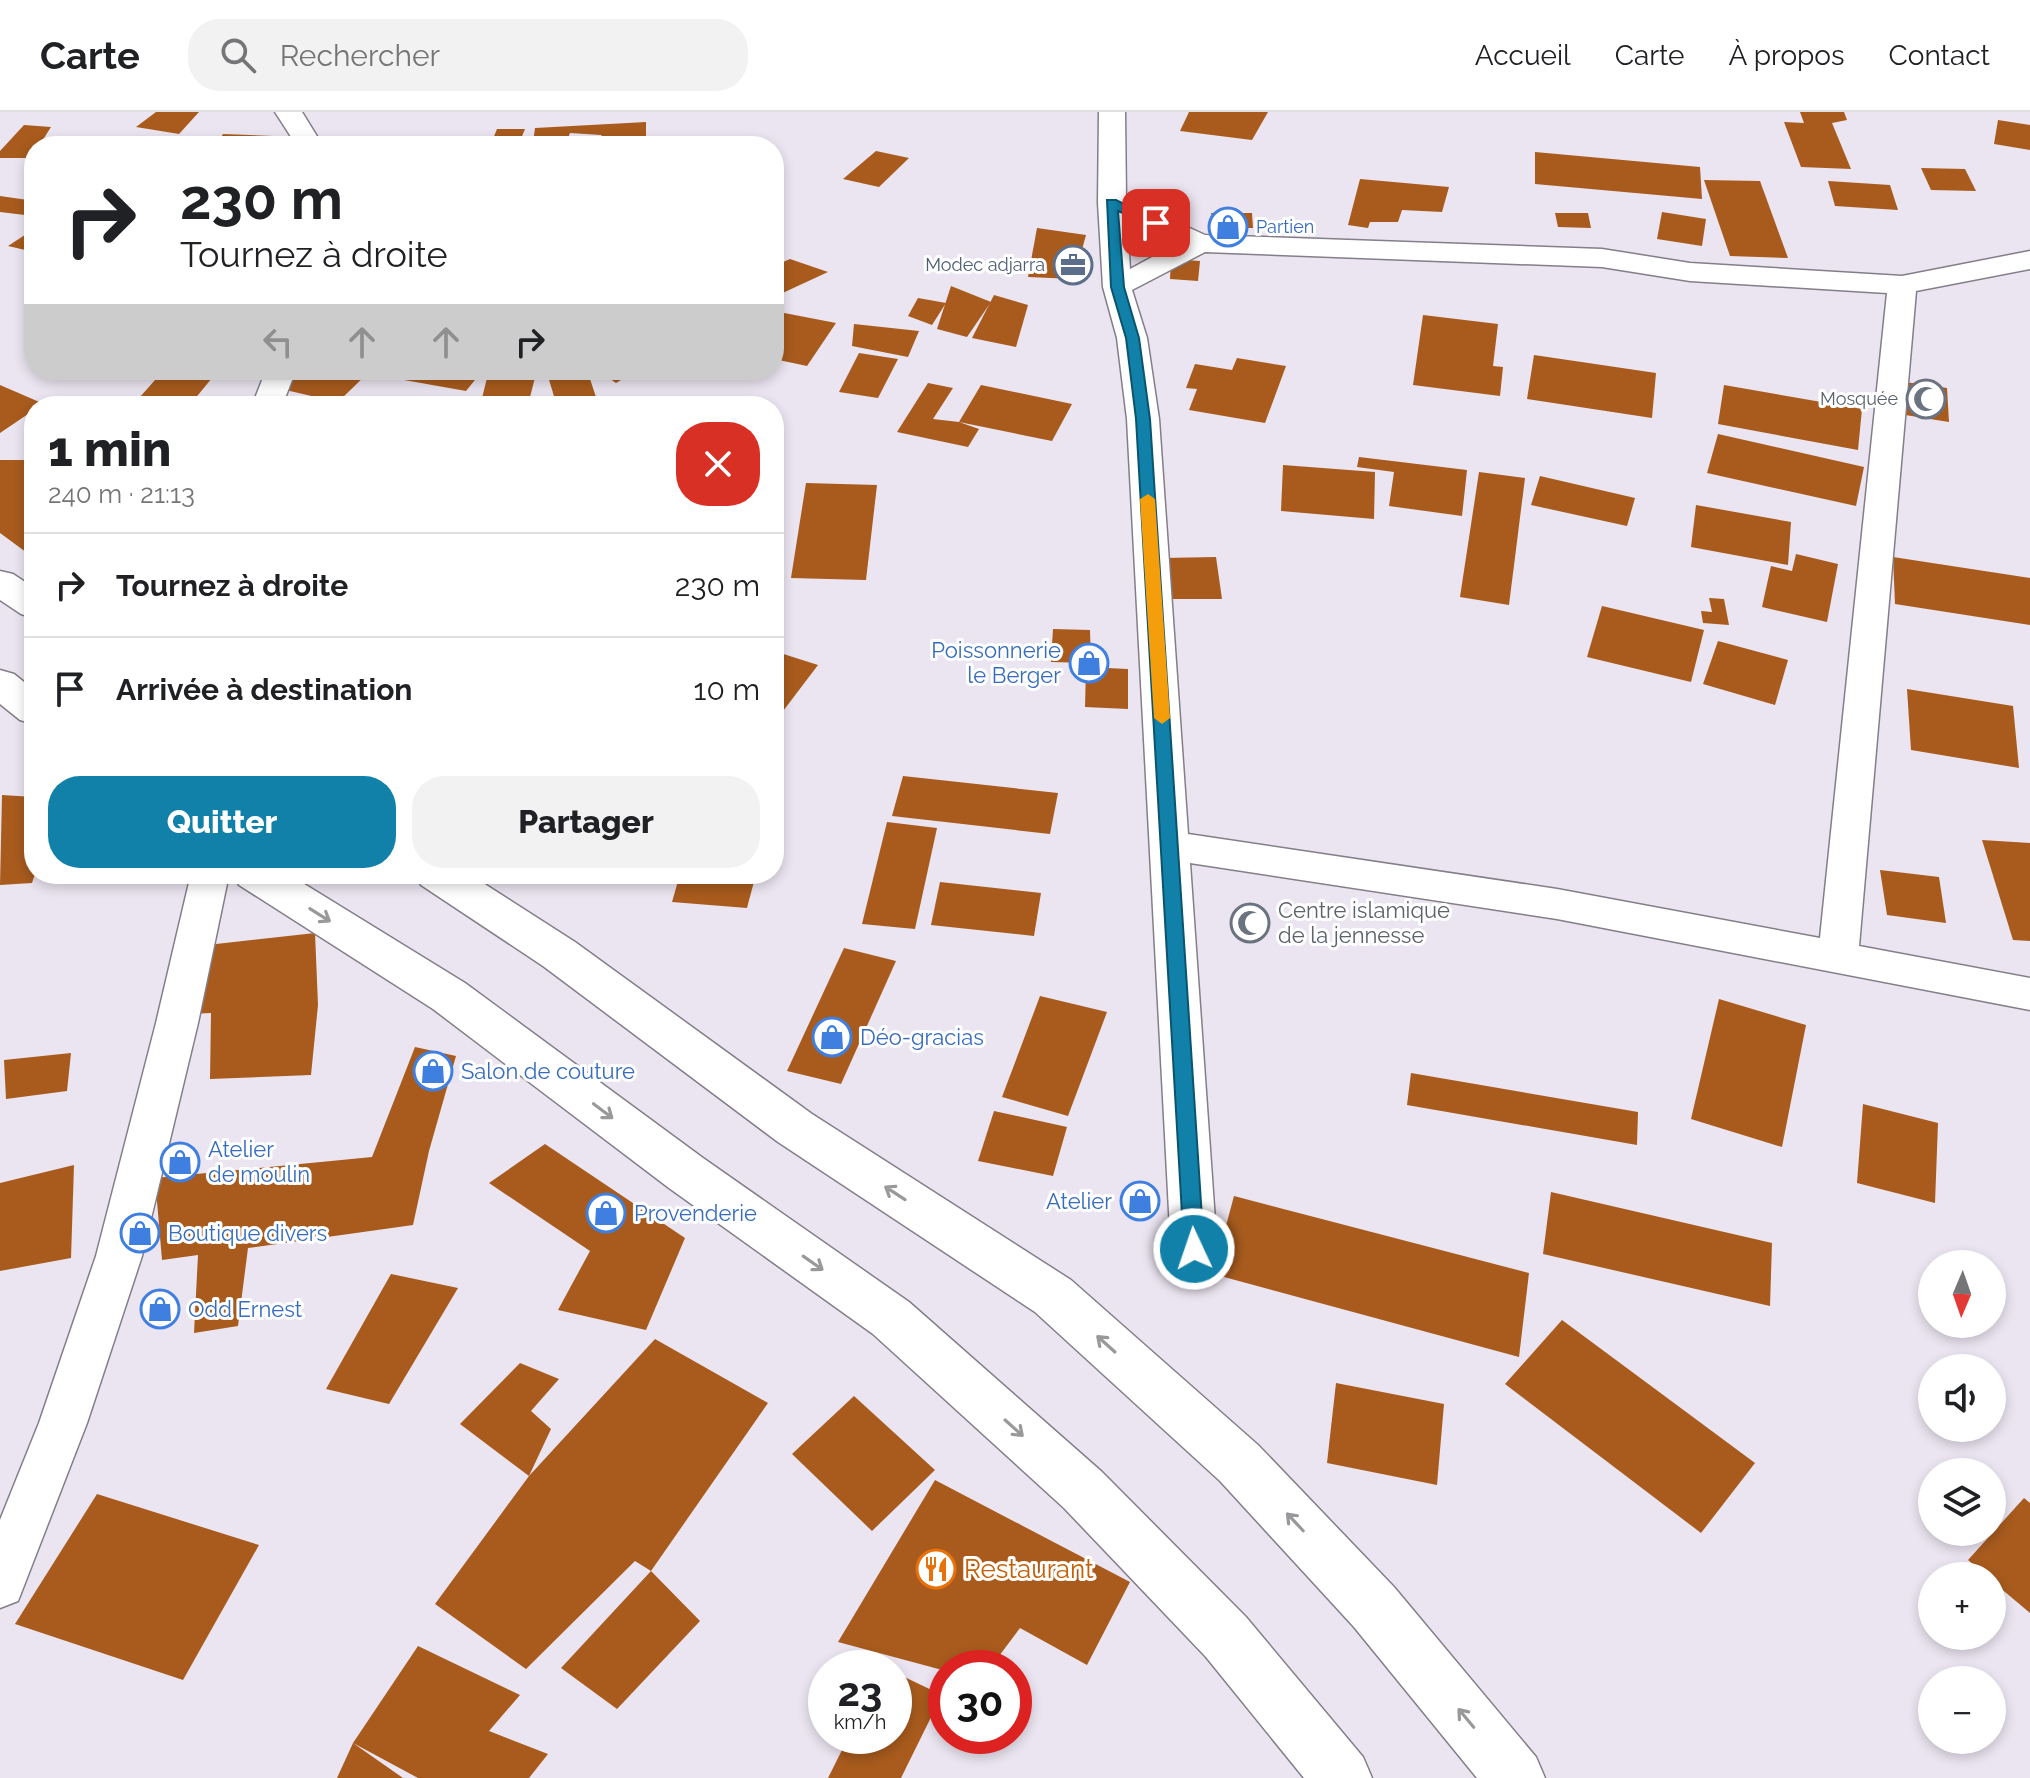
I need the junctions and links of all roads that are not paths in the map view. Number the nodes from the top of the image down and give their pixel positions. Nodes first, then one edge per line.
1 (288, 112) edge
2 (1112, 112) edge
3 (306, 136) edge
4 (1112, 203) junction
5 (1200, 243) junction
6 (2030, 260) edge
7 (1902, 285) junction
8 (1117, 287) junction
9 (0, 583) edge
10 (24, 599) edge
11 (0, 684) edge
12 (24, 702) edge
13 (1170, 846) junction
14 (208, 884) edge
15 (270, 884) edge
16 (451, 884) edge
17 (1838, 958) junction
18 (2030, 994) edge
19 (1194, 1249) dead end
20 (0, 1583) edge
21 (1342, 1778) edge
22 (1515, 1778) edge

1 - 3 street
2 - 4 street
4 - 5 street
4 - 8 street
5 - 7 street
5 - 8 street
6 - 7 street
7 - 17 street
8 - 13 street
9 - 10 main road
11 - 12 main road
13 - 17 street
13 - 19 street
14 - 20 street
15 -> 21 main road
22 -> 16 main road
17 - 18 street

